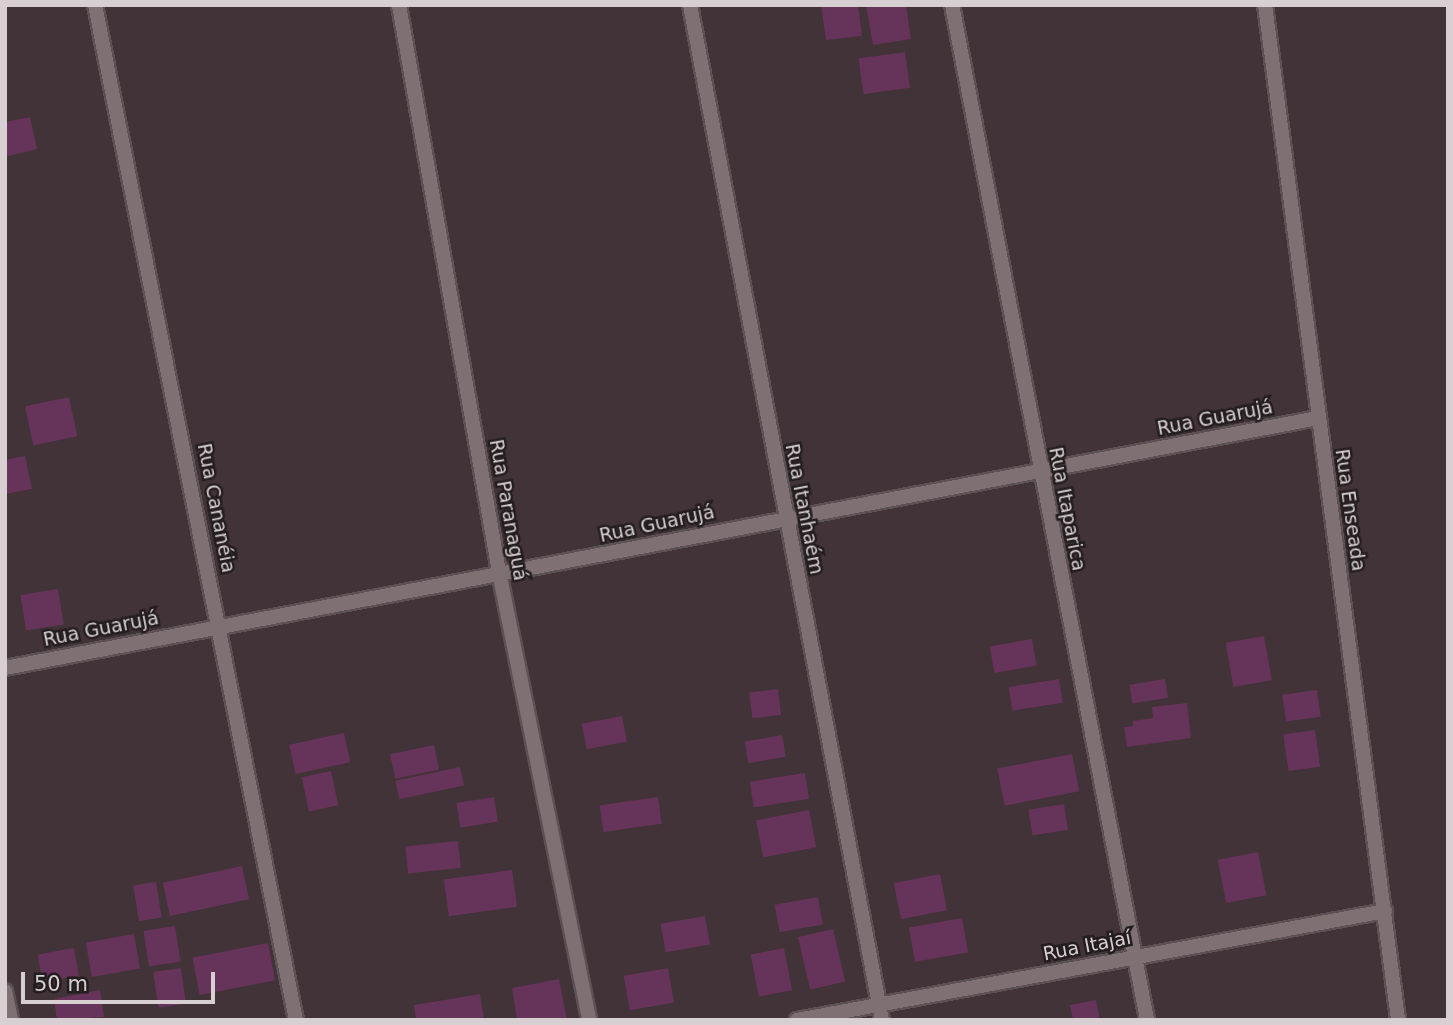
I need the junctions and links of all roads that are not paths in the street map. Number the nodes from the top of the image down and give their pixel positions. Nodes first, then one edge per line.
1 (95, 5) edge
2 (399, 5) edge
3 (690, 5) edge
4 (952, 5) edge
5 (1265, 5) edge
6 (1318, 418) junction
7 (1039, 470) junction
8 (785, 516) junction
9 (500, 577) junction
10 (220, 624) junction
11 (5, 668) edge
12 (1385, 911) junction
13 (1137, 957) junction
14 (5, 991) edge
15 (879, 1005) junction
16 (11, 1020) edge
17 (296, 1020) edge
18 (589, 1020) edge
19 (797, 1020) edge
20 (882, 1020) edge
21 (1147, 1020) edge
22 (1398, 1020) edge

1 - 10 street, Rua Cananéia
2 - 9 street, Rua Paranaguá
3 - 8 street, Rua Itanhaém
4 - 7 street, Rua Itaparica
5 - 6 street, Rua Enseada
6 - 7 street, Rua Guarujá
6 - 12 street, Rua Enseada
7 - 8 street, Rua Guarujá
7 - 13 street, Rua Itaparica
8 - 9 street, Rua Guarujá
8 - 15 street, Rua Itanhaém
9 - 10 street, Rua Guarujá
9 - 18 street, Rua Paranaguá
10 - 11 street, Rua Guarujá
10 - 17 street, Rua Cananéia
12 - 13 street, Rua Itajaí
12 - 22 street, Rua Enseada
13 - 15 street, Rua Itajaí
13 - 21 street, Rua Itaparica
14 - 16 street
15 - 19 street, Rua Itajaí
15 - 20 street, Rua Itanhaém

